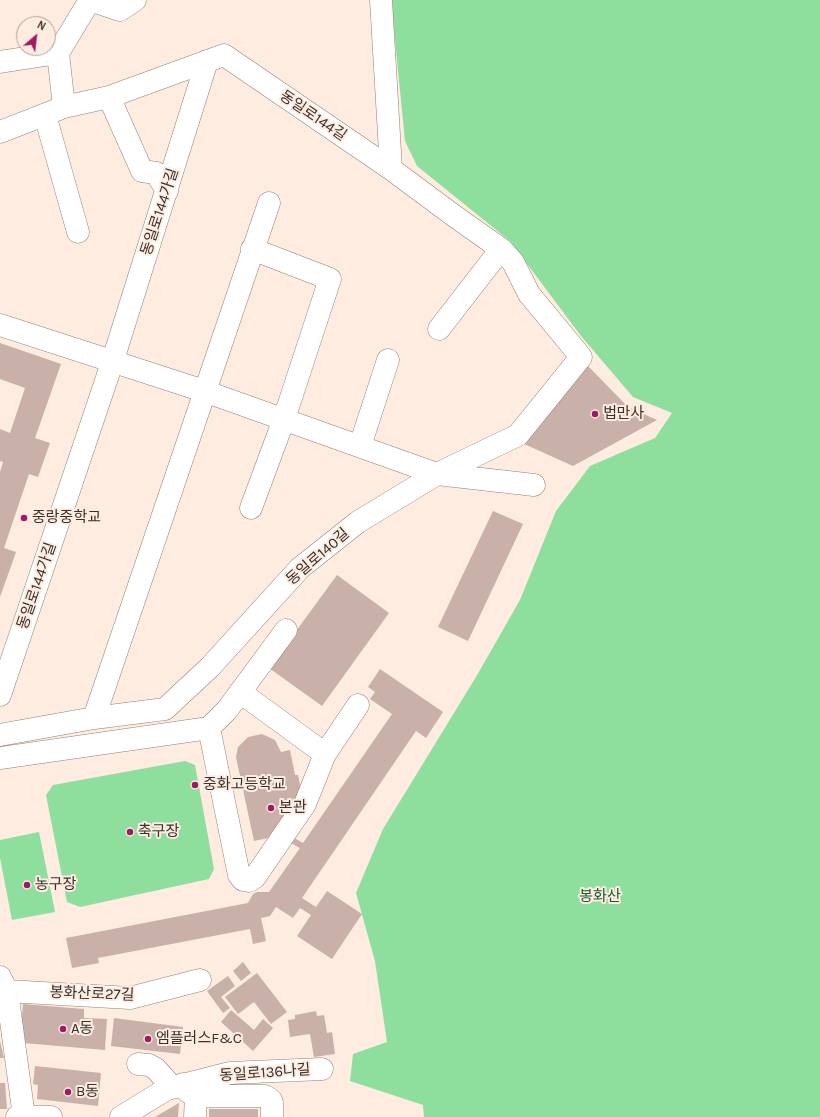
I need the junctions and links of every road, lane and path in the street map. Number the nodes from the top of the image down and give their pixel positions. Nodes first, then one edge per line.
1 (90, 0) edge
2 (135, 0) edge
3 (381, 0) edge
4 (58, 53) junction
5 (0, 62) edge
6 (207, 62) junction
7 (109, 97) junction
8 (55, 111) junction
9 (0, 132) edge
10 (391, 169) junction
11 (167, 191) junction
12 (269, 204) dead end
13 (78, 232) dead end
14 (252, 249) junction
15 (502, 249) junction
16 (0, 325) edge
17 (439, 329) dead end
18 (582, 357) joint
19 (388, 360) dead end
20 (112, 363) junction
21 (204, 391) junction
22 (284, 419) junction
23 (360, 446) junction
24 (437, 474) junction
25 (534, 485) dead end
26 (251, 508) dead end
27 (286, 630) dead end
28 (240, 692) junction
29 (0, 695) edge
30 (358, 705) dead end
31 (94, 718) junction
32 (209, 728) junction
33 (0, 735) edge
34 (325, 754) junction
35 (0, 758) edge
36 (200, 980) dead end
37 (3, 984) edge
38 (138, 1064) dead end
39 (322, 1069) dead end
40 (186, 1096) edge
41 (17, 1117) edge
42 (24, 1117) edge
43 (51, 1117) edge
44 (121, 1117) edge
45 (272, 1117) edge

1 - 2 street
1 - 4 street
3 - 10 street
4 - 5 street
4 - 8 street
6 - 7 street, 동일로144길
6 - 10 street, 동일로144길
6 - 11 street, 동일로144가길
7 - 8 street, 동일로144길
7 - 11 street
8 - 9 street, 동일로144길
8 - 13 street
10 - 15 street, 동일로144길
11 - 20 street, 동일로144가길
12 - 14 street
14 - 21 street
14 - 22 street
15 - 17 street
15 - 18 street, 동일로144길
16 - 20 street
18 - 24 street, 동일로140길
19 - 23 street
20 - 21 street
20 - 29 street, 동일로144가길
21 - 22 street
21 - 31 street
22 - 23 street
22 - 26 street
23 - 24 street
24 - 25 street
24 - 31 street, 동일로140길
27 - 28 street
28 - 32 street
28 - 34 street
30 - 34 street
31 - 33 street, 동일로140길
32 - 34 street
32 - 35 street
36 - 37 street, 봉화산로27길
37 - 42 street, 봉화산로27길
38 - 40 street
39 - 40 street, 동일로136나길
40 - 44 street, 동일로136나길
40 - 45 street
41 - 42 street
42 - 43 street

